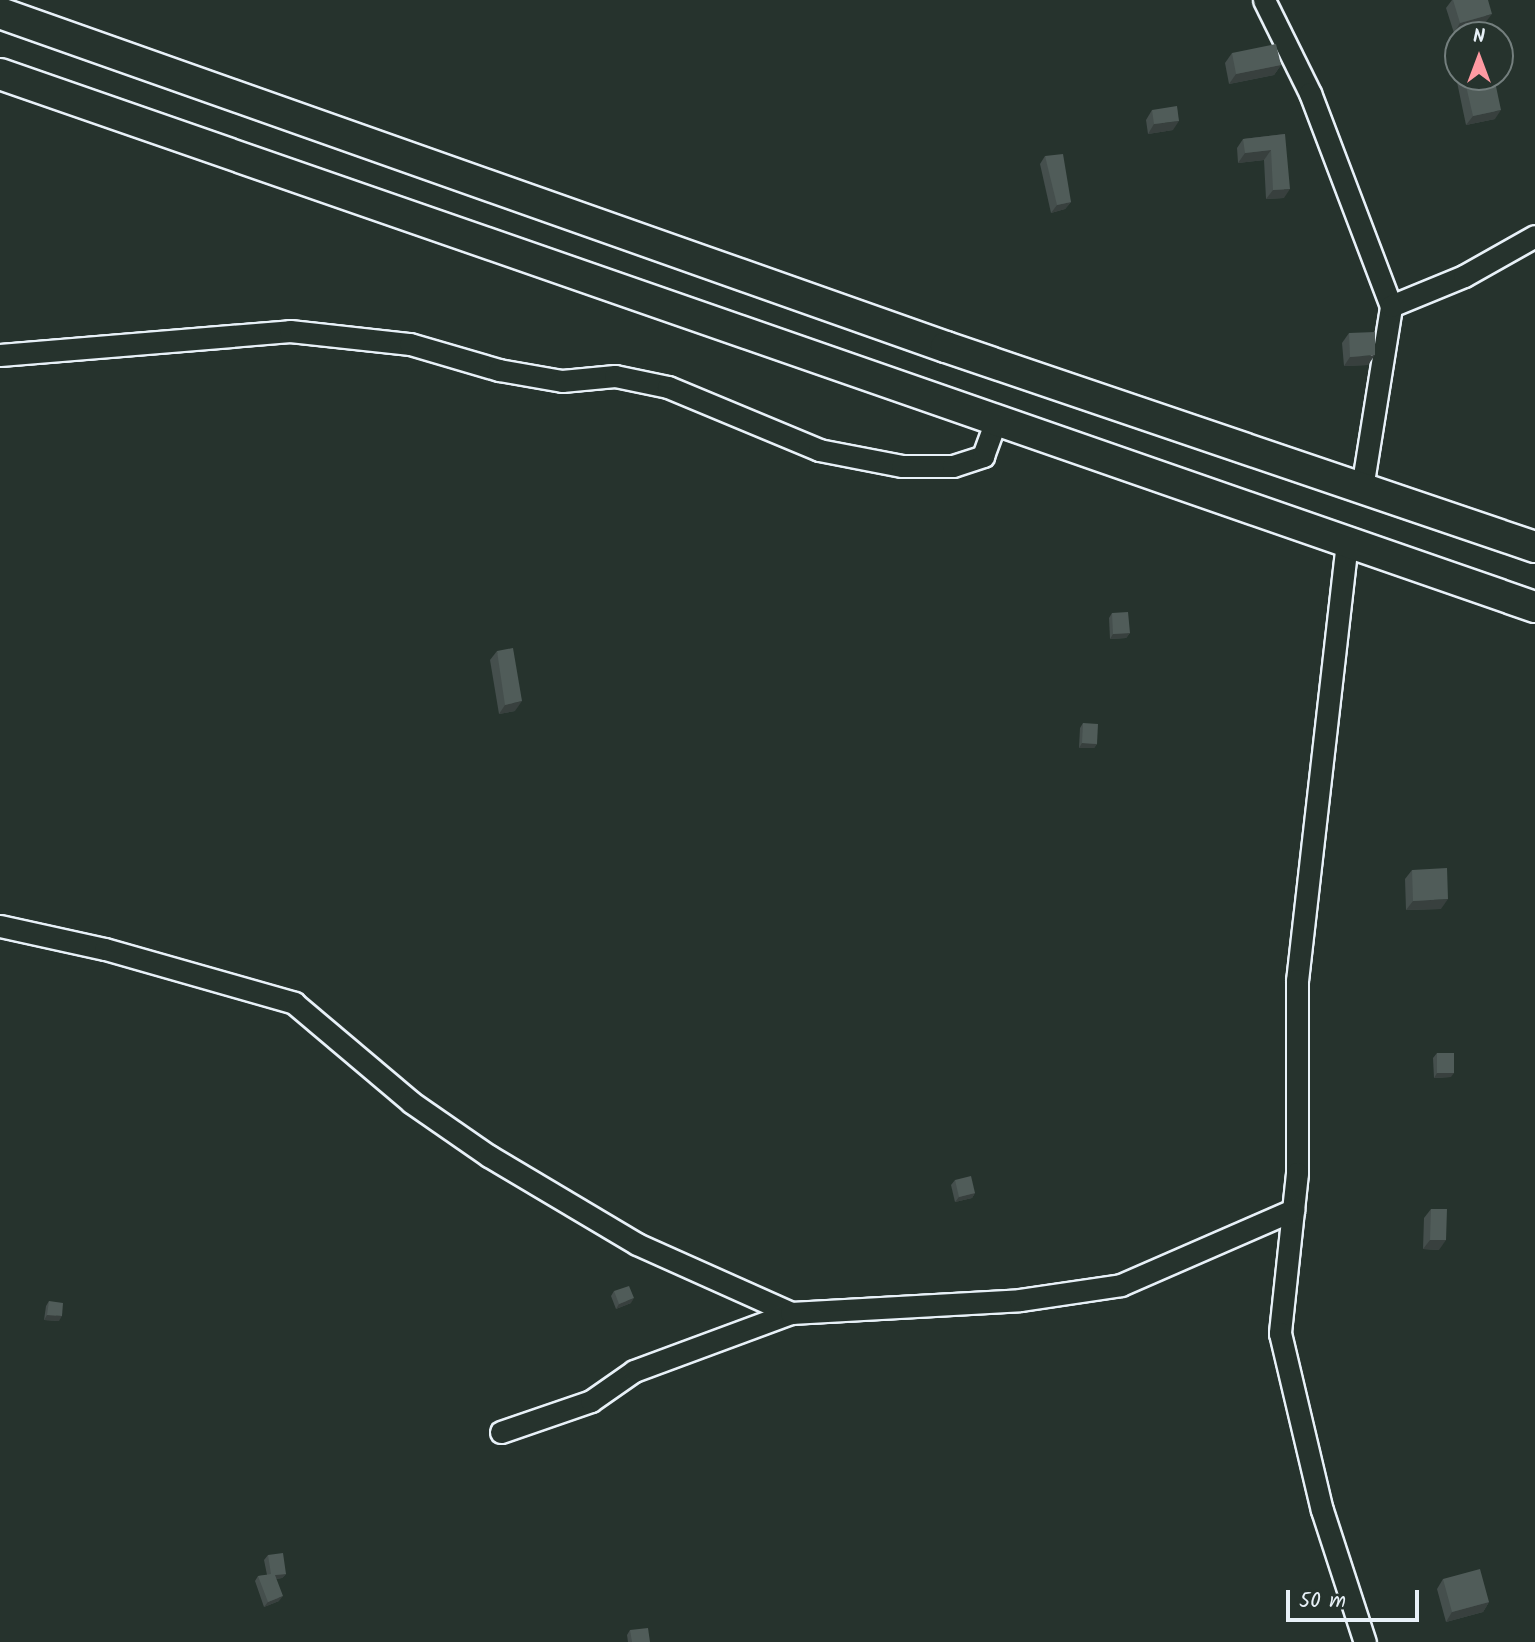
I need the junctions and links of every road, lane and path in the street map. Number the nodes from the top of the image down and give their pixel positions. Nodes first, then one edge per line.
1 (1264, 0) edge
2 (0, 13) edge
3 (0, 74) edge
4 (1535, 236) edge
5 (1391, 306) junction
6 (0, 355) edge
7 (996, 420) junction
8 (1362, 488) junction
9 (1347, 542) junction
10 (1535, 547) edge
11 (1535, 607) edge
12 (0, 926) edge
13 (1293, 1210) junction
14 (791, 1312) junction
15 (501, 1432) dead end
16 (1365, 1642) edge

1 - 5 street
2 - 8 street
3 - 7 street
4 - 5 street
5 - 8 street
6 - 7 street
7 - 9 street
8 - 10 street
9 - 11 street
9 - 13 street
12 - 14 street
13 - 14 street
13 - 16 street
14 - 15 street

